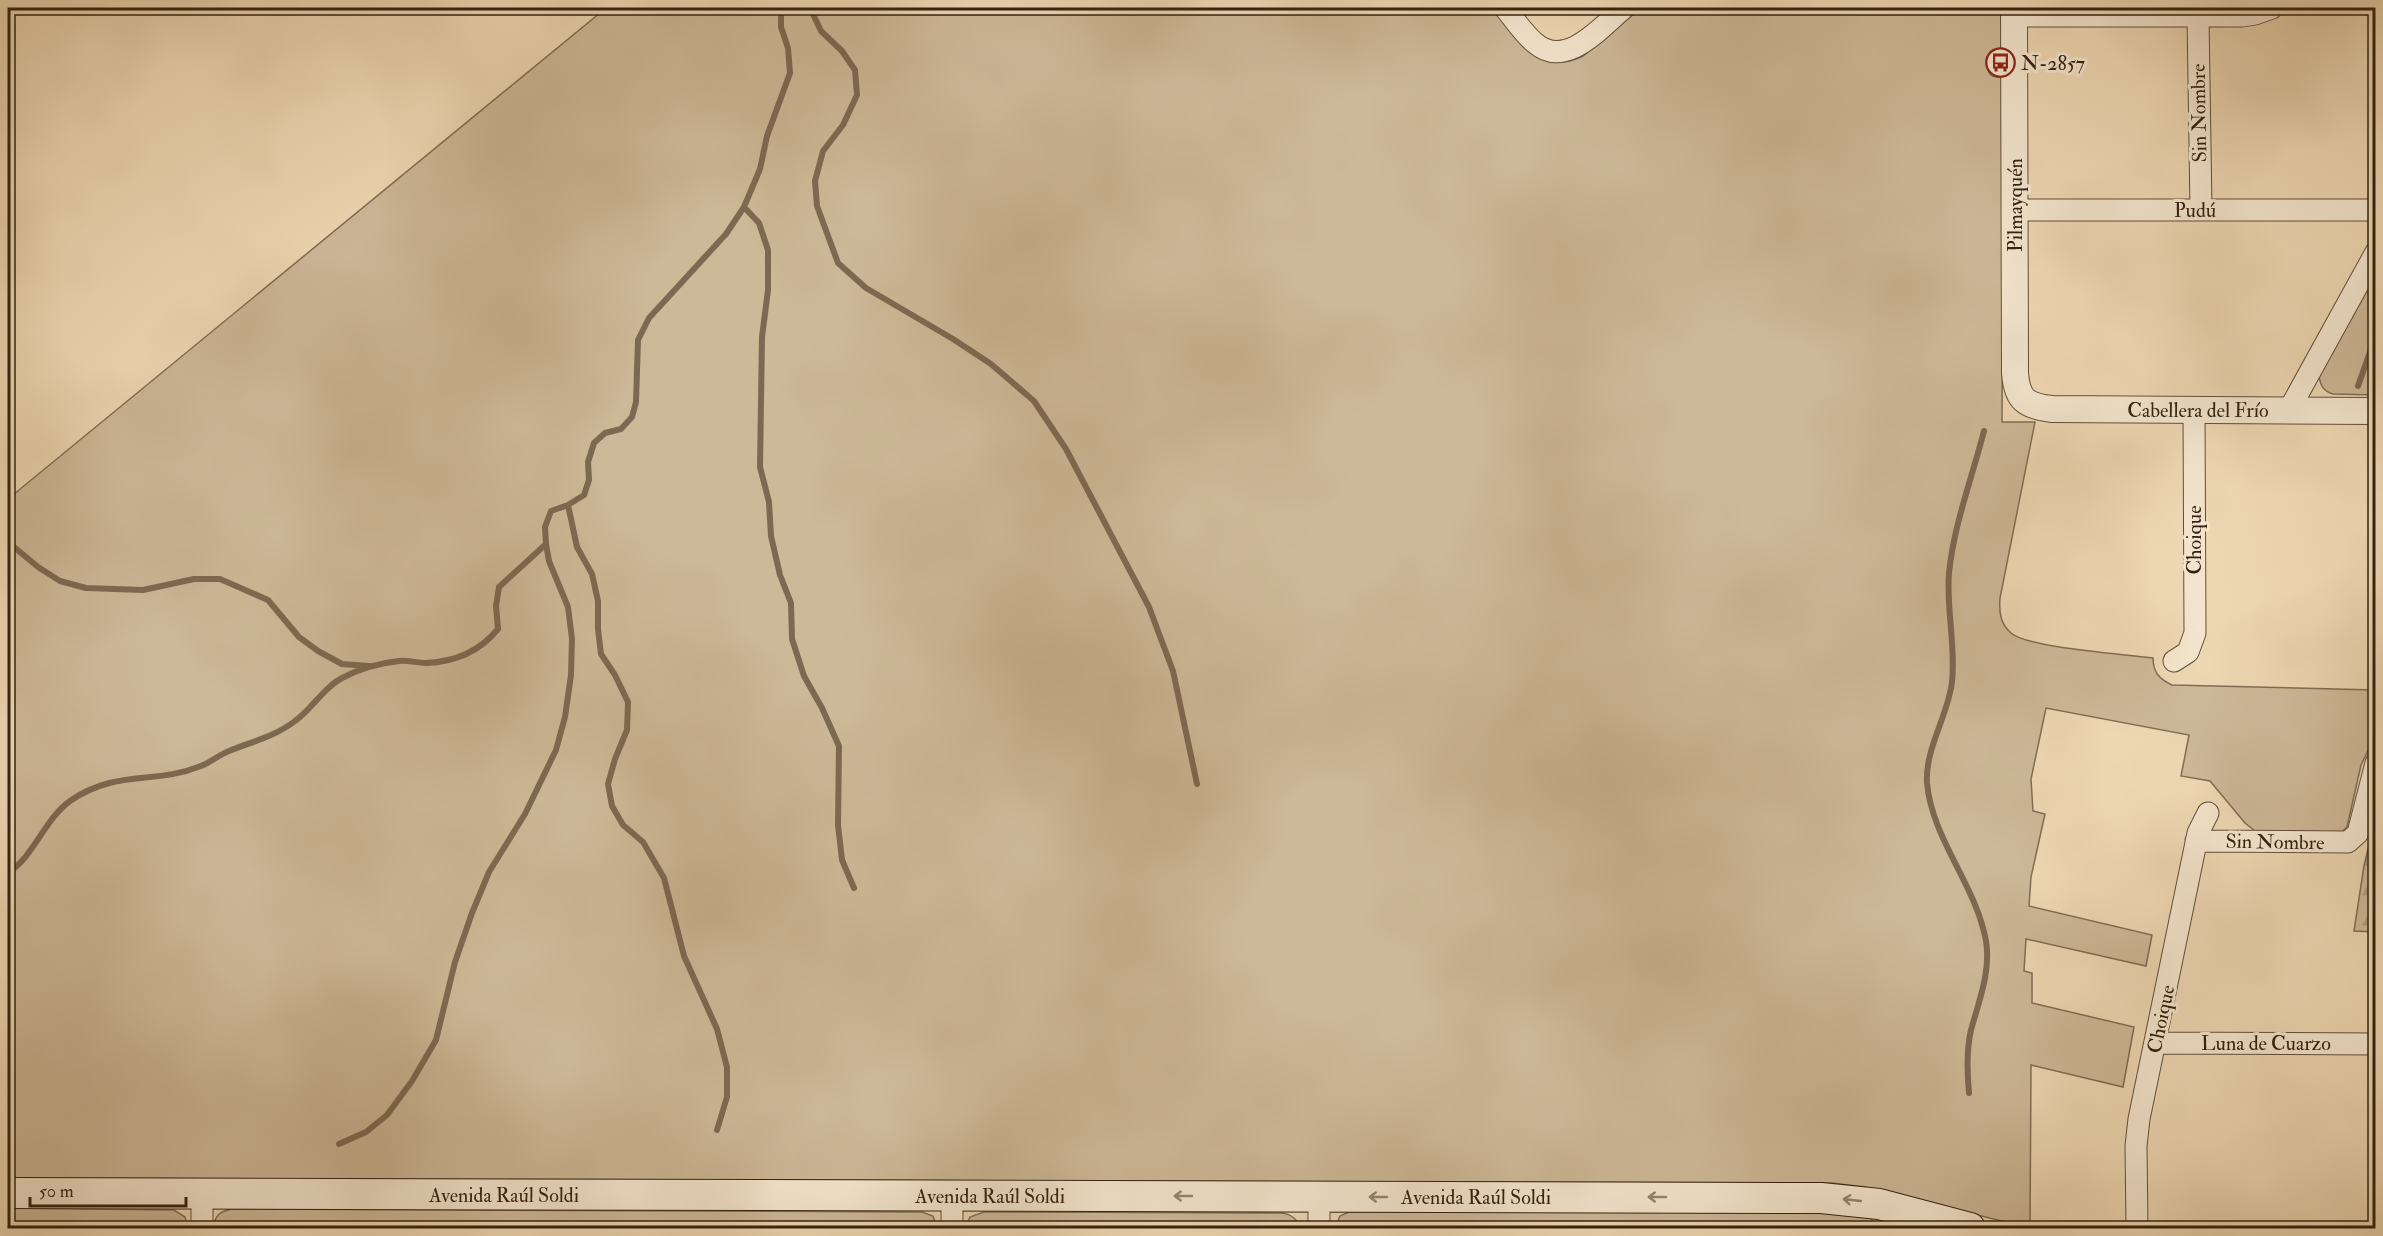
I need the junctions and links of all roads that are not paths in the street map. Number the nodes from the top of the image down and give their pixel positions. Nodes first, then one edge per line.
1 (1504, 8) edge
2 (1624, 8) edge
3 (2272, 8) edge
4 (2014, 12) edge
5 (2198, 16) junction
6 (2015, 210) junction
7 (2201, 210) junction
8 (2376, 210) edge
9 (2376, 252) edge
10 (2023, 400) joint
11 (2194, 410) junction
12 (2289, 410) junction
13 (2376, 411) edge
14 (2174, 661) dead end
15 (2376, 763) edge
16 (2208, 813) dead end
17 (2196, 841) junction
18 (2156, 1043) junction
19 (2376, 1044) edge
20 (8, 1193) edge
21 (202, 1194) junction
22 (952, 1196) junction
23 (1319, 1196) junction
24 (1895, 1218) edge
25 (202, 1228) edge
26 (952, 1228) edge
27 (1319, 1228) edge
28 (1970, 1228) edge
29 (2137, 1228) edge

1 - 2 street
3 - 5 street
4 - 5 street
4 - 6 street, Pilmayquén
5 - 7 street, Sin Nombre
6 - 7 street, Pudú
6 - 10 street, Pilmayquén
7 - 8 street, Pudú
9 - 12 street
10 - 11 street, Cabellera del Frío
11 - 12 street, Cabellera del Frío
11 - 14 street, Choique
12 - 13 street, Cabellera del Frío
15 - 17 street, Sin Nombre
16 - 17 street, Choique
17 - 18 street, Choique
18 - 19 street, Luna de Cuarzo
18 - 29 street, Choique
20 - 21 main road, Avenida Raúl Soldi
21 - 22 main road, Avenida Raúl Soldi
21 - 25 street
23 -> 22 main road, Avenida Raúl Soldi
22 - 26 street
24 -> 23 main road, Avenida Raúl Soldi
23 - 27 street
24 - 28 main road, Avenida Raúl Soldi

